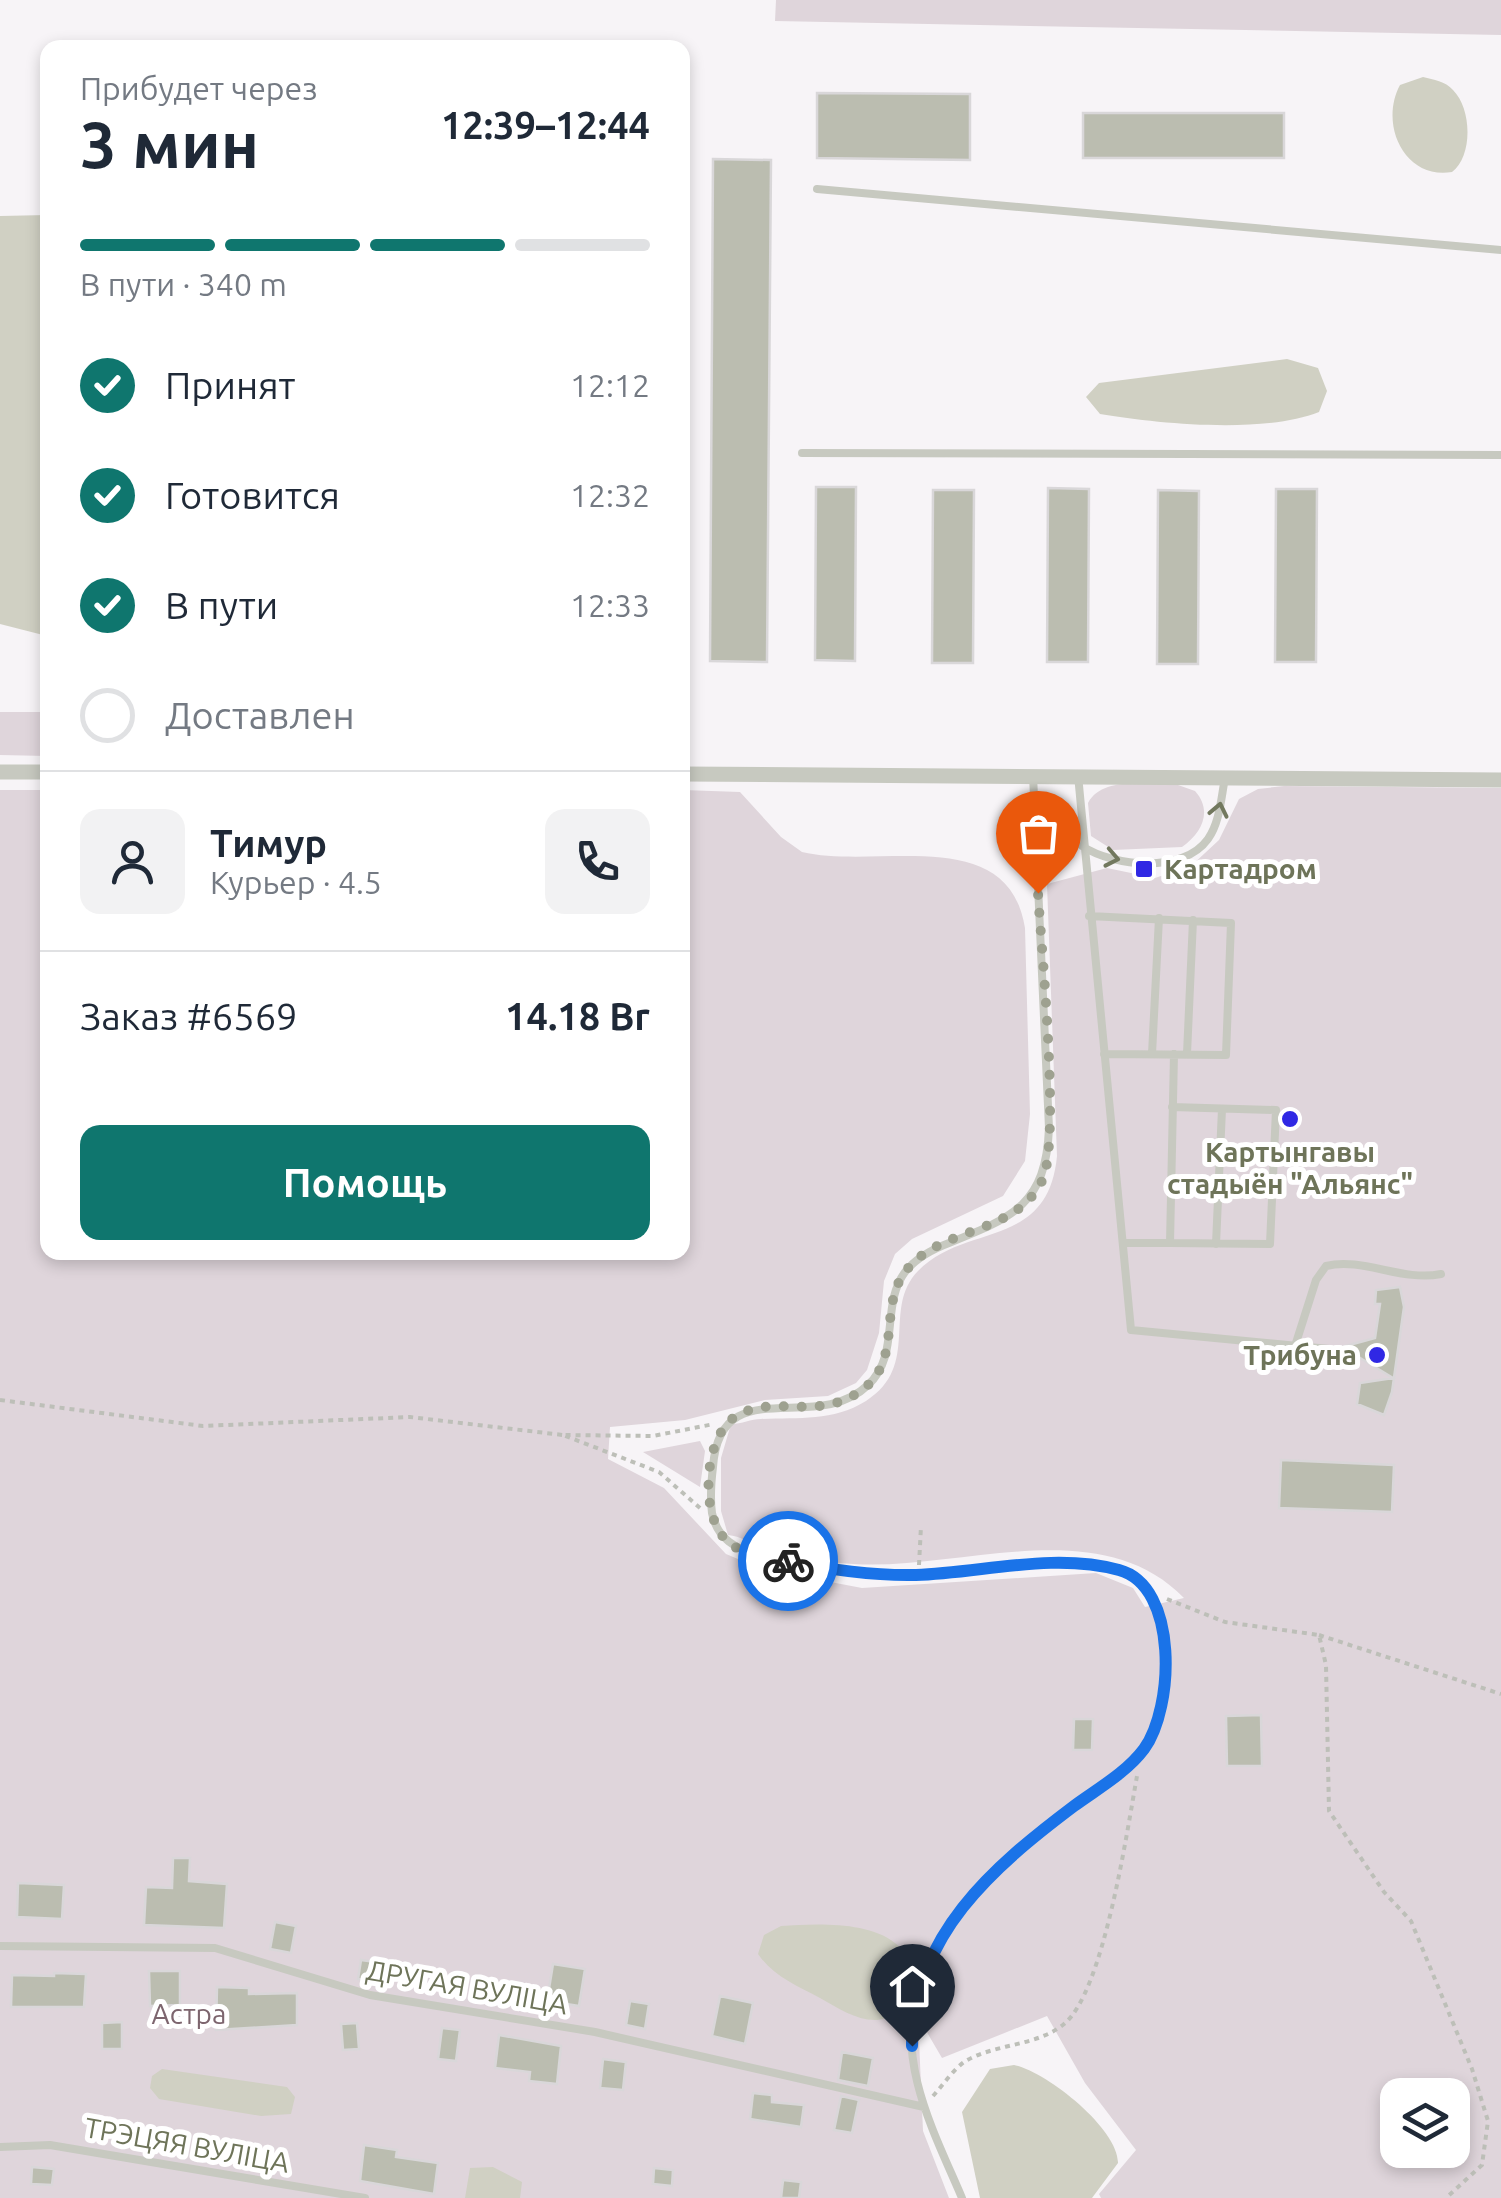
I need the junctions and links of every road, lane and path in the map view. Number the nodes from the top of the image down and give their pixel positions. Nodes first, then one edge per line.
1 (817, 188) dead end
2 (1501, 250) edge
3 (802, 453) dead end
4 (1501, 454) edge
5 (0, 772) edge
6 (40, 772) edge
7 (690, 774) edge
8 (1033, 775) junction
9 (1078, 775) junction
10 (1225, 777) junction
11 (1501, 780) edge
12 (1082, 846) junction
13 (1089, 916) junction
14 (1159, 918) junction
15 (1193, 920) junction
16 (1104, 1054) junction
17 (1152, 1054) junction
18 (1174, 1054) junction
19 (1187, 1054) junction
20 (1172, 1107) junction
21 (1222, 1108) junction
22 (1124, 1243) junction
23 (1170, 1244) junction
24 (1216, 1244) junction
25 (1441, 1274) dead end
26 (1296, 1346) junction
27 (1329, 1348) dead end
28 (0, 1400) edge
29 (737, 1415) junction
30 (563, 1436) junction
31 (921, 1526) dead end
32 (718, 1530) junction
33 (919, 1575) junction
34 (1143, 1580) junction
35 (1319, 1636) junction
36 (1501, 1694) edge
37 (1142, 1752) junction
38 (0, 1946) edge
39 (924, 2107) junction
40 (0, 2147) edge
41 (365, 2198) edge
42 (962, 2198) edge
43 (1446, 2198) edge

1 - 2 lane
3 - 4 lane
5 - 6 street
7 - 8 street
8 - 9 street
8 - 29 lane
9 - 10 street
9 - 12 lane
10 - 11 street
12 -> 10 lane
12 - 13 lane
13 - 14 lane
13 - 16 lane
14 - 15 lane
14 - 17 lane
15 - 19 lane
15 - 19 lane
16 - 17 lane
16 - 22 lane
17 - 18 lane
18 - 19 lane
18 - 20 lane
20 - 21 lane
20 - 23 lane
21 - 24 lane
21 - 24 lane
22 - 23 lane
22 - 26 lane
23 - 24 lane
25 - 26 lane
26 - 27 lane
28 - 30 path
29 - 30 path
29 - 32 lane
30 - 32 path
31 - 33 path
32 - 33 lane
33 - 34 lane
34 - 35 path
34 - 37 lane
35 - 36 path
35 - 43 path
37 - 39 lane
37 - 39 path
38 - 39 lane, ДРУГАЯ ВУЛІЦА
39 - 42 lane
40 - 41 lane, ТРЭЦЯЯ ВУЛІЦА

